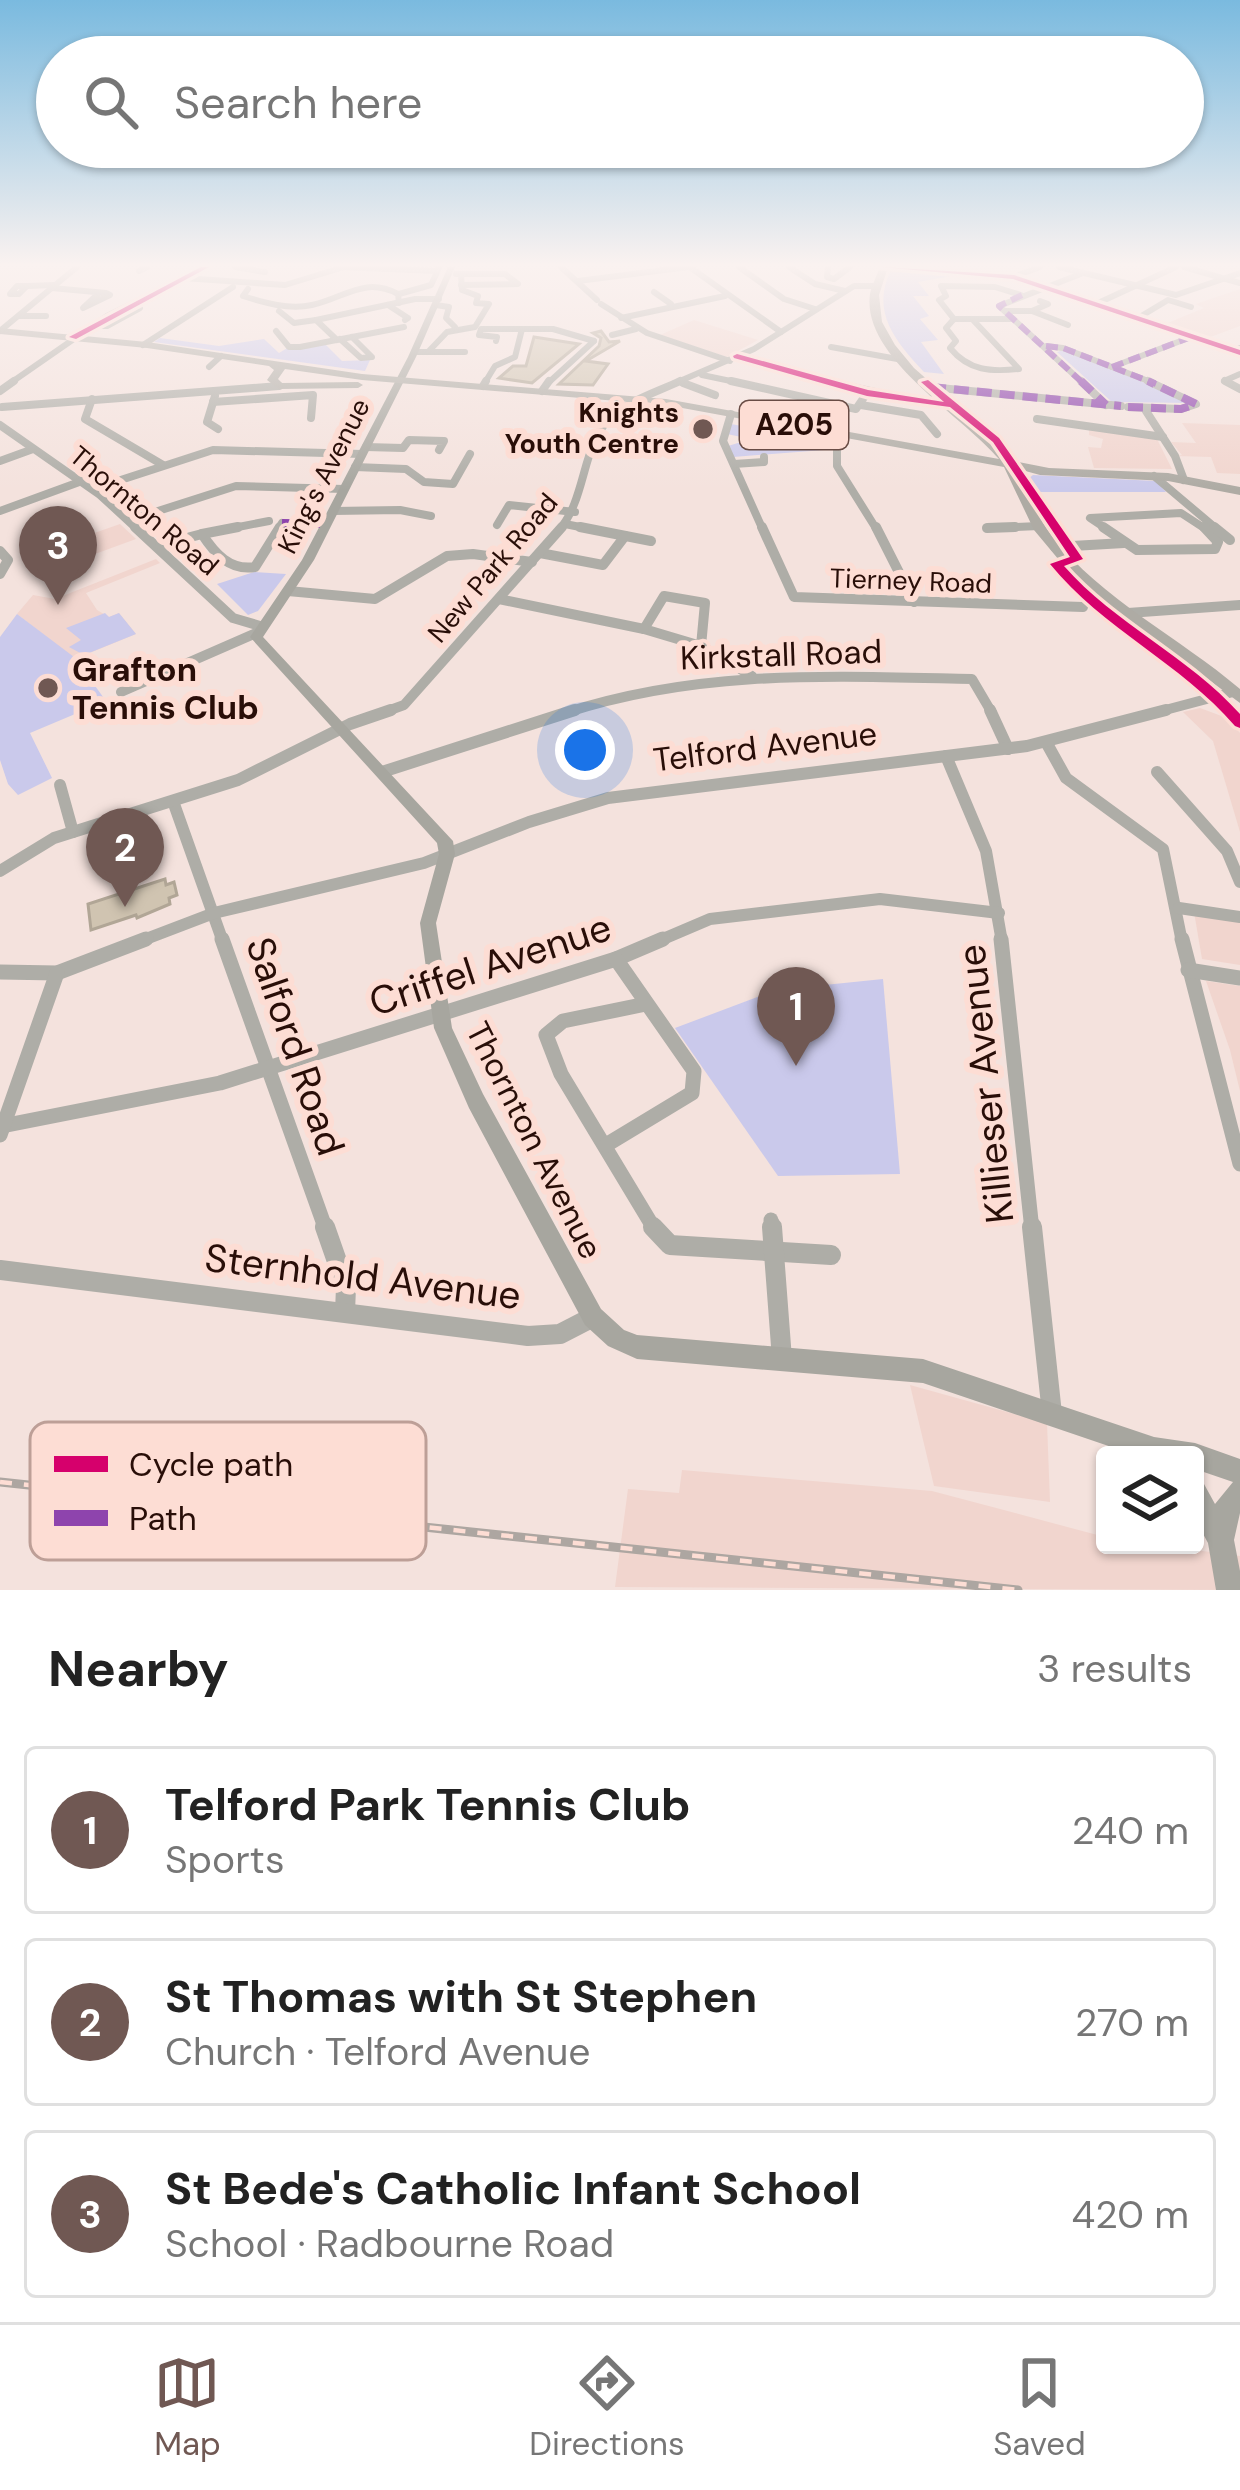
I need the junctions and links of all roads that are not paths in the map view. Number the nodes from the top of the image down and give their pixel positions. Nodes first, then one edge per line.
1 (67, 341) edge
2 (110, 341) edge
3 (149, 341) edge
4 (285, 341) edge
5 (328, 341) edge
6 (340, 341) edge
7 (357, 341) edge
8 (419, 341) edge
9 (433, 341) edge
10 (519, 341) edge
11 (594, 341) edge
12 (679, 341) edge
13 (764, 341) edge
14 (890, 341) edge
15 (956, 341) edge
16 (996, 341) edge
17 (1040, 341) edge
18 (1181, 341) edge
19 (143, 345) junction
20 (1046, 346) junction
21 (831, 347) dead end
22 (414, 352) junction
23 (428, 352) junction
24 (465, 352) dead end
25 (734, 358) junction
26 (230, 360) junction
27 (903, 360) junction
28 (209, 367) dead end
29 (1112, 367) junction
30 (1240, 374) edge
31 (700, 375) junction
32 (274, 376) junction
33 (398, 382) junction
34 (682, 382) junction
35 (477, 385) junction
36 (937, 386) junction
37 (1240, 389) edge
38 (0, 391) edge
39 (217, 391) junction
40 (542, 391) junction
41 (867, 393) junction
42 (715, 395) dead end
43 (664, 397) junction
44 (92, 399) junction
45 (906, 399) dead end
46 (635, 400) junction
47 (213, 402) junction
48 (1106, 405) junction
49 (861, 406) junction
50 (0, 407) edge
51 (1146, 411) dead end
52 (729, 417) junction
53 (311, 418) dead end
54 (1037, 418) dead end
55 (0, 425) edge
56 (218, 429) dead end
57 (937, 434) dead end
58 (1163, 437) junction
59 (837, 439) junction
60 (33, 449) junction
61 (364, 450) junction
62 (439, 450) dead end
63 (470, 454) dead end
64 (764, 457) dead end
65 (0, 460) edge
66 (734, 464) junction
67 (1002, 464) junction
68 (163, 465) junction
69 (355, 467) junction
70 (1154, 476) junction
71 (1184, 480) junction
72 (82, 481) junction
73 (93, 489) junction
74 (344, 489) junction
75 (1240, 491) edge
76 (0, 511) edge
77 (333, 512) junction
78 (575, 512) junction
79 (503, 515) junction
80 (518, 516) dead end
81 (431, 517) dead end
82 (130, 520) junction
83 (269, 521) dead end
84 (282, 523) dead end
85 (565, 524) junction
86 (497, 525) dead end
87 (1039, 526) junction
88 (987, 528) dead end
89 (202, 534) junction
90 (625, 536) junction
91 (1230, 540) dead end
92 (651, 541) dead end
93 (1124, 543) junction
94 (160, 545) junction
95 (1055, 547) junction
96 (2, 554) edge
97 (536, 558) junction
98 (0, 574) edge
99 (289, 591) junction
100 (499, 599) junction
101 (914, 602) junction
102 (1240, 605) edge
103 (1083, 607) dead end
104 (1128, 613) junction
105 (644, 629) junction
106 (258, 630) junction
107 (701, 646) junction
108 (752, 676) junction
109 (121, 692) dead end
110 (1236, 695) edge
111 (340, 728) junction
112 (1046, 742) junction
113 (1008, 749) junction
114 (946, 756) junction
115 (382, 772) junction
116 (1157, 772) dead end
117 (60, 785) dead end
118 (174, 804) junction
119 (73, 832) junction
120 (0, 850) edge
121 (447, 854) junction
122 (6, 867) edge
123 (1240, 881) edge
124 (1179, 908) junction
125 (214, 913) junction
126 (999, 913) junction
127 (1240, 917) edge
128 (616, 959) junction
129 (1188, 970) junction
130 (0, 972) edge
131 (57, 973) junction
132 (1240, 978) edge
133 (646, 1004) junction
134 (440, 1016) junction
135 (269, 1068) junction
136 (1, 1131) edge
137 (605, 1145) junction
138 (1239, 1156) edge
139 (772, 1220) dead end
140 (773, 1251) junction
141 (831, 1255) dead end
142 (0, 1270) edge
143 (345, 1312) junction
144 (593, 1317) junction
145 (782, 1359) junction
146 (1052, 1414) junction
147 (1140, 1446) edge
148 (1204, 1460) edge
149 (1240, 1472) edge
150 (1240, 1492) edge
151 (1204, 1509) edge
152 (1221, 1540) junction
153 (1230, 1590) edge

1 - 38 street
2 - 19 highway, A205
3 - 19 street
4 - 5 street
6 - 7 street
8 - 22 main road, King's Avenue
9 - 23 street
10 - 35 street
11 - 40 street
12 - 25 street
13 - 25 street
14 - 27 highway
15 - 16 street
17 - 20 street
18 - 29 street
19 - 26 highway, A205
20 - 29 street
20 - 48 street
21 - 27 street
22 - 23 street
22 - 33 main road, King's Avenue
23 - 24 street
25 - 31 street
25 - 41 street
26 - 28 street
26 - 32 highway, A205
27 - 36 highway
29 - 48 street
30 - 37 street
31 - 34 street
31 - 49 street
32 - 33 highway, A205
32 - 33 highway, A205
32 - 39 street
33 - 35 highway, A205
33 - 61 main road, King's Avenue
34 - 42 street
34 - 43 street
35 - 40 highway, A205
36 - 48 street
36 - 67 highway
39 - 44 street
39 - 47 street
40 - 46 highway, A205
41 - 45 street
41 - 49 street
43 - 46 highway, A205
43 - 52 highway, A205
44 - 50 street
44 - 68 street
46 - 52 highway, A205
46 - 78 street, New Park Road
47 - 53 street
47 - 56 street
49 - 57 street
51 - 58 street
52 - 59 highway, A205
52 - 66 street, Tierney Road
52 - 67 highway, A205
54 - 58 street
55 - 60 street, Thornton Road
58 - 71 street
59 - 67 highway, A205
59 - 101 street
60 - 65 street
60 - 72 street, Thornton Road
61 - 62 street
61 - 68 street
61 - 69 main road, King's Avenue
63 - 69 street
64 - 66 street
66 - 101 street, Tierney Road
67 - 70 highway, A205
67 - 87 highway
68 - 73 street
69 - 74 main road, King's Avenue
70 - 71 highway, A205
70 - 91 street
71 - 75 highway, A205
72 - 73 street, Thornton Road
72 - 76 street
73 - 82 street, Thornton Road
74 - 77 main road, King's Avenue
74 - 82 street
77 - 81 street
77 - 99 main road, King's Avenue
78 - 79 street
78 - 85 street, New Park Road
79 - 80 street
79 - 86 street
82 - 94 street, Thornton Road
83 - 89 street
84 - 89 street
85 - 90 street
85 - 97 street, New Park Road
87 - 88 street
87 - 95 highway
89 - 94 street
90 - 92 street
90 - 97 street
93 - 93 street
93 - 95 street
94 - 106 street, Thornton Road
95 - 104 highway
96 - 98 street
97 - 99 street
97 - 100 street, New Park Road
99 - 106 main road, King's Avenue
100 - 105 street
100 - 111 street, New Park Road
101 - 103 street, Tierney Road
102 - 104 street
104 - 110 highway
105 - 107 street
105 - 107 street
106 - 109 street
106 - 111 main road
107 - 108 street
108 - 113 street, Kirkstall Road
108 - 115 street, Kirkstall Road
110 - 112 street, Telford Avenue
111 - 115 main road
111 - 118 street, New Park Road
112 - 113 street, Telford Avenue
112 - 124 street
113 - 114 street, Telford Avenue
114 - 121 street, Telford Avenue
114 - 126 street, Killieser Avenue
115 - 121 main road
116 - 123 street
117 - 119 street
118 - 119 street, New Park Road
118 - 125 street, Salford Road
119 - 122 street, New Park Road
120 - 122 street
121 - 125 street, Telford Avenue
121 - 134 main road, Thornton Avenue
124 - 127 street
124 - 129 street
125 - 131 street, Telford Avenue
125 - 135 street, Salford Road
126 - 128 street, Criffel Avenue
126 - 146 street, Killieser Avenue
128 - 133 street
128 - 134 street, Criffel Avenue
129 - 132 street
129 - 138 street
130 - 131 street, Telford Avenue
131 - 136 street
133 - 137 street
133 - 137 street
134 - 135 street, Criffel Avenue
134 - 144 main road, Thornton Avenue
135 - 136 street, Criffel Avenue
135 - 143 street, Salford Road
137 - 140 street
139 - 140 street
140 - 141 street
140 - 145 street
142 - 143 street, Sternhold Avenue
143 - 144 street, Sternhold Avenue
144 - 145 main road
145 - 146 main road
146 - 147 main road
148 - 149 main road
150 - 152 main road
151 - 152 main road
152 - 153 main road

